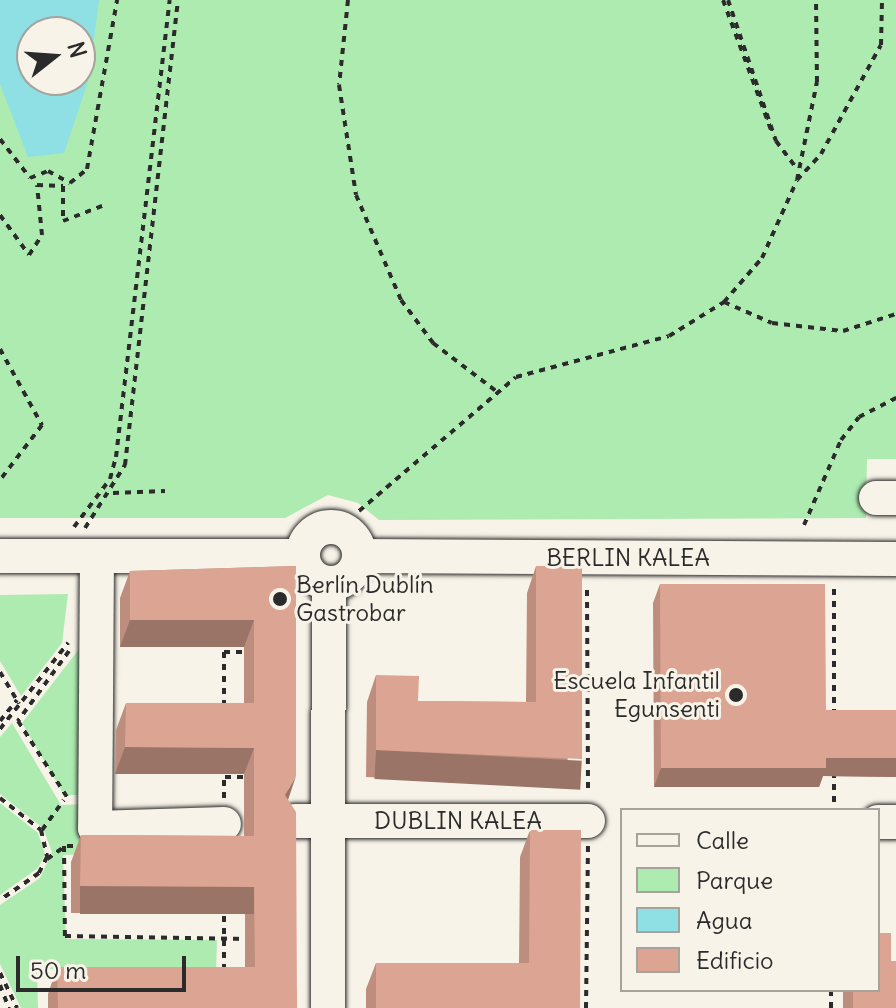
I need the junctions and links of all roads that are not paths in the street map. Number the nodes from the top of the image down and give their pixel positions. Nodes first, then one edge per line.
1 (85, 545) junction
2 (0, 556) edge
3 (303, 556) junction
4 (359, 556) junction
5 (896, 559) edge
6 (329, 583) junction
7 (329, 820) junction
8 (295, 821) edge
9 (588, 821) dead end
10 (224, 824) dead end
11 (328, 1008) edge

1 - 2 street
1 - 3 street
1 - 10 street
3 - 4 street
3 - 6 street
4 - 5 street, BERLIN KALEA
4 - 6 street
6 - 7 street
7 - 8 street, DUBLIN KALEA
7 - 9 street, DUBLIN KALEA
7 - 11 street

